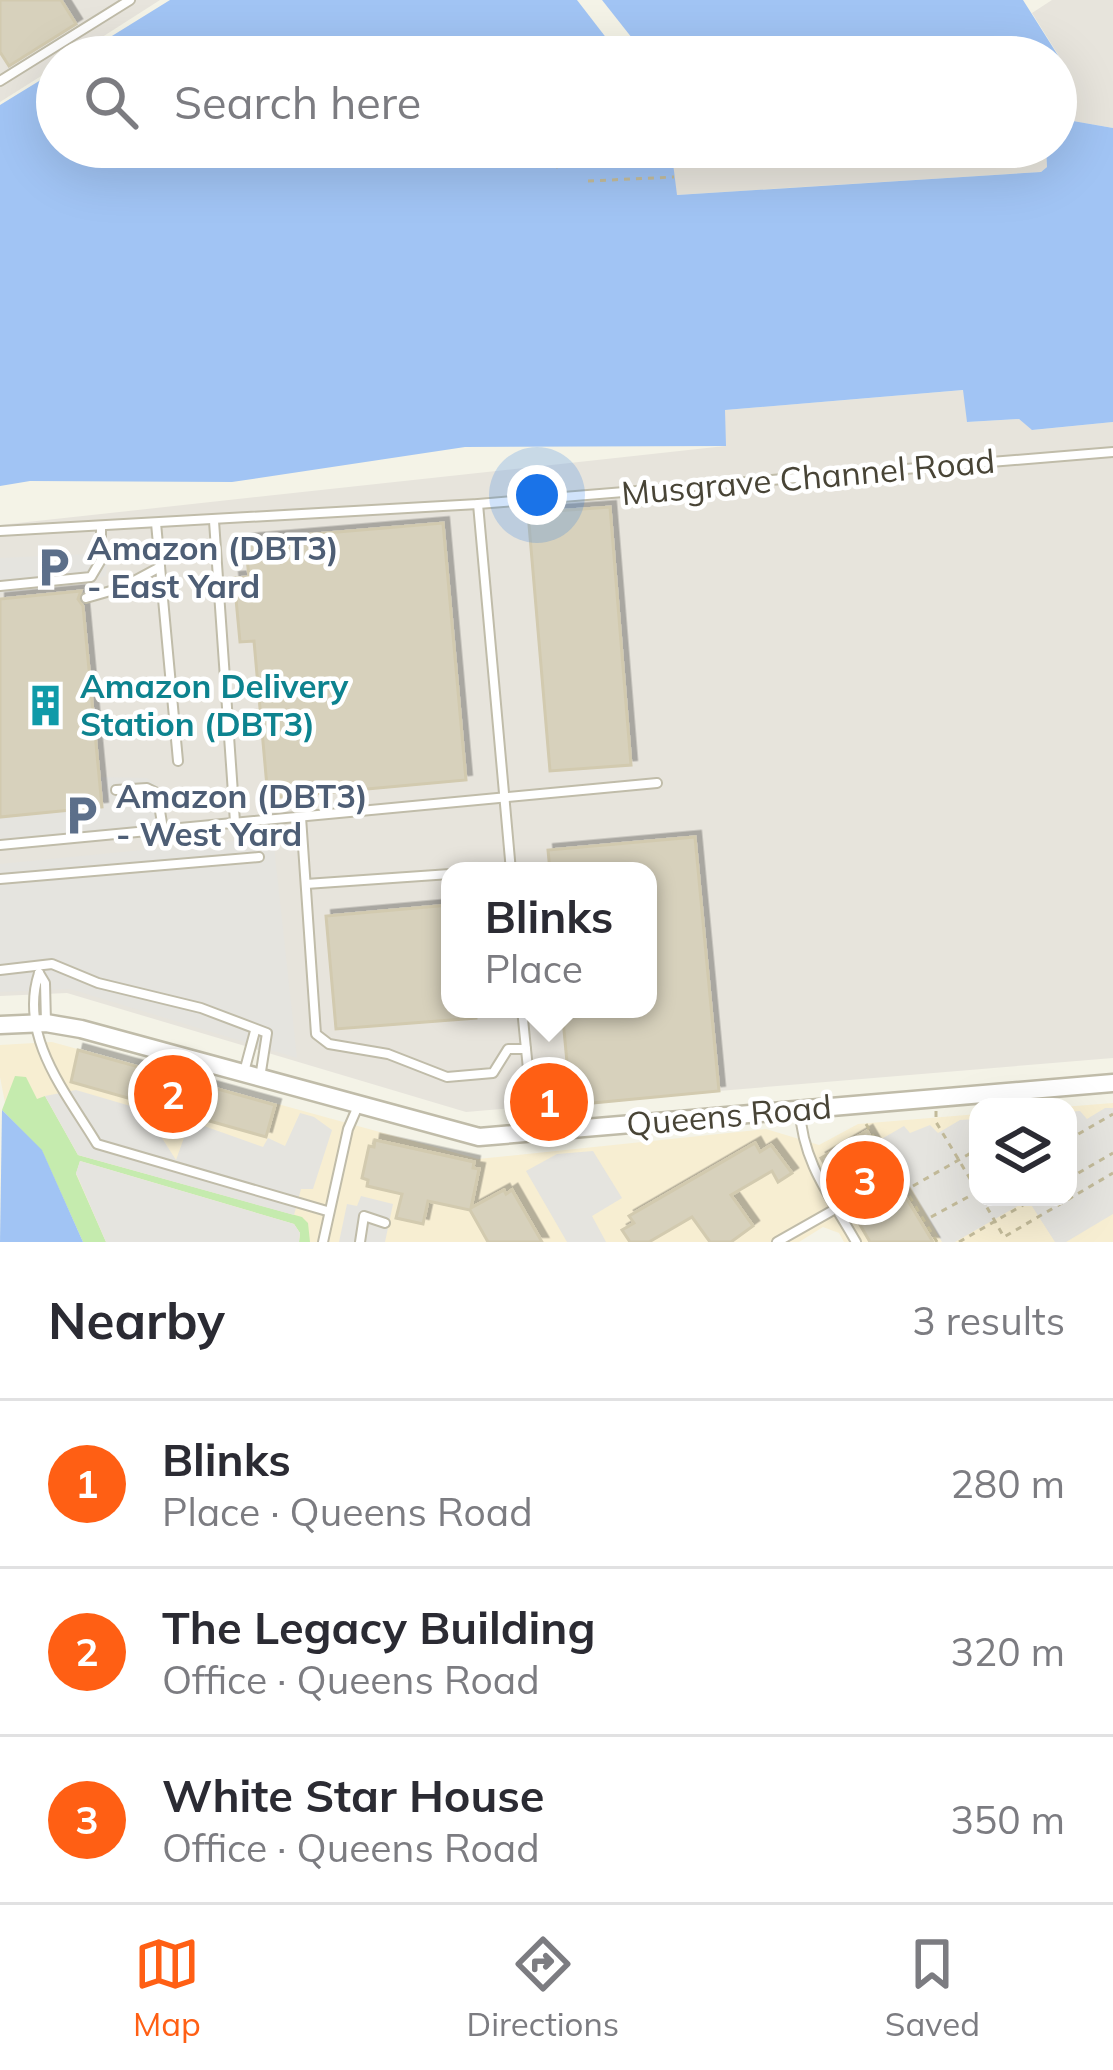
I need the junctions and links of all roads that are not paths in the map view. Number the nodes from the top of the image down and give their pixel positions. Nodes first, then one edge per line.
1 (130, 0) edge
2 (72, 36) edge
3 (36, 59) edge
4 (0, 81) edge
5 (1113, 452) edge
6 (478, 504) junction
7 (214, 520) junction
8 (156, 524) junction
9 (101, 526) junction
10 (0, 531) edge
11 (160, 567) junction
12 (0, 586) edge
13 (86, 598) dead end
14 (178, 760) dead end
15 (657, 783) dead end
16 (116, 790) dead end
17 (505, 797) junction
18 (301, 817) junction
19 (235, 822) junction
20 (163, 829) junction
21 (0, 845) edge
22 (259, 857) dead end
23 (509, 862) edge
24 (441, 875) edge
25 (0, 879) edge
26 (306, 884) junction
27 (0, 970) edge
28 (38, 970) junction
29 (523, 1018) edge
30 (40, 1023) junction
31 (0, 1025) edge
32 (255, 1030) junction
33 (526, 1049) junction
34 (252, 1076) junction
35 (1113, 1083) edge
36 (358, 1106) junction
37 (800, 1109) junction
38 (534, 1131) junction
39 (837, 1208) junction
40 (327, 1211) junction
41 (385, 1223) dead end
42 (322, 1242) edge
43 (360, 1242) edge
44 (777, 1242) edge
45 (856, 1242) edge

1 - 2 lane
3 - 4 lane
5 - 6 lane, Musgrave Channel Road
6 - 7 lane, Musgrave Channel Road
6 - 17 lane
7 - 8 lane, Musgrave Channel Road
7 - 19 lane
8 - 9 lane, Musgrave Channel Road
8 - 11 lane
9 - 10 lane, Musgrave Channel Road
9 - 12 lane
11 - 13 lane
11 - 14 lane
15 - 17 lane
16 - 20 lane
17 - 18 lane
17 - 23 lane
18 - 19 lane
18 - 26 lane
19 - 20 lane
20 - 21 lane
22 - 25 lane
24 - 26 lane
26 - 33 lane
27 - 28 lane
28 - 30 lane
28 - 32 lane
29 - 33 lane
30 - 31 street, Queens Road
30 - 34 street, Queens Road
30 - 40 lane
32 - 34 lane
32 - 34 lane
33 - 38 lane
34 - 36 street, Queens Road
35 - 37 street, Queens Road
36 - 38 street, Queens Road
36 - 40 lane
37 - 38 street, Queens Road
37 - 39 lane
39 - 44 lane
39 - 45 lane
40 - 42 lane
41 - 43 lane

